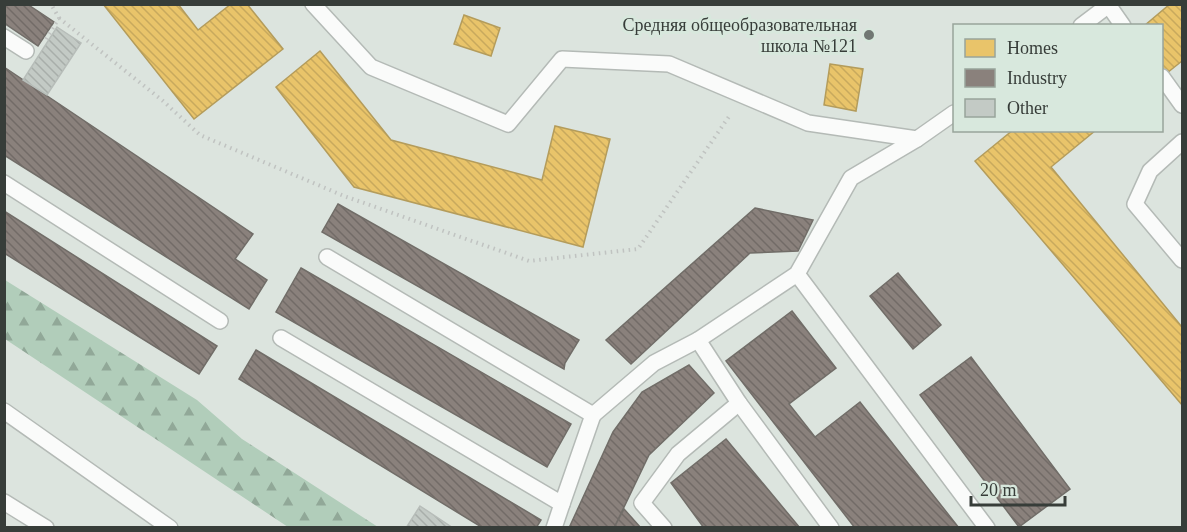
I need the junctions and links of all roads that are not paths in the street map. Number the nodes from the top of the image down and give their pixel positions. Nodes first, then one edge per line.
1 (313, 4) edge
2 (1109, 5) edge
3 (1084, 24) edge
4 (1122, 24) edge
5 (4, 37) edge
6 (26, 51) road end
7 (1163, 78) edge
8 (1182, 105) edge
9 (953, 114) edge
10 (917, 139) junction
11 (1182, 142) edge
12 (4, 183) edge
13 (327, 257) dead end
14 (1182, 260) edge
15 (797, 274) junction
16 (220, 321) dead end
17 (281, 338) dead end
18 (698, 340) junction
19 (739, 403) junction
20 (4, 411) edge
21 (593, 415) junction
22 (4, 502) edge
23 (562, 504) junction
24 (46, 528) edge
25 (170, 528) edge
26 (554, 528) edge
27 (664, 528) edge
28 (831, 528) edge
29 (987, 528) edge

1 - 10 lane
2 - 3 lane
2 - 4 lane
5 - 6 lane
7 - 8 lane
9 - 10 lane
10 - 15 lane
11 - 14 lane
12 - 16 lane
13 - 21 lane
15 - 18 lane
15 - 29 lane
17 - 23 lane
18 - 19 lane
18 - 21 lane
19 - 27 lane
19 - 28 lane
20 - 25 lane
21 - 23 lane
22 - 24 lane
23 - 26 lane

